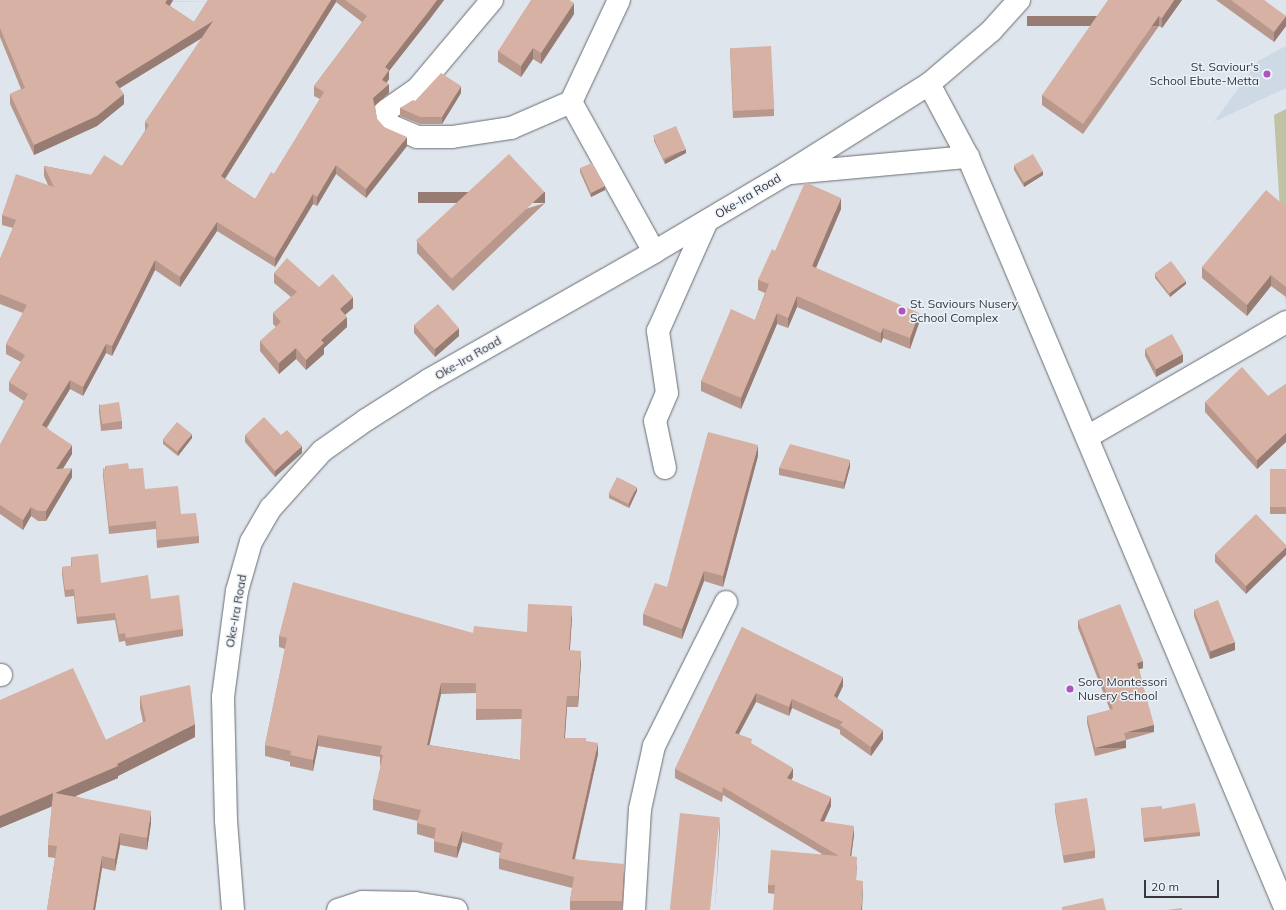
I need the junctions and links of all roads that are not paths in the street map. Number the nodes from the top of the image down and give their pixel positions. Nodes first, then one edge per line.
1 (492, 0) edge
2 (619, 0) edge
3 (1019, 0) edge
4 (929, 84) junction
5 (571, 102) junction
6 (968, 157) junction
7 (786, 174) junction
8 (706, 221) junction
9 (654, 252) junction
10 (1286, 322) edge
11 (1087, 437) junction
12 (665, 468) dead end
13 (726, 602) dead end
14 (1281, 906) edge
15 (233, 910) edge
16 (338, 910) edge
17 (456, 910) edge
18 (634, 910) edge

1 - 5 street
2 - 5 street
3 - 4 street, Oke-Ira Road
4 - 6 street
4 - 7 street, Oke-Ira Road
5 - 9 street
6 - 7 street
6 - 11 street
7 - 8 street, Oke-Ira Road
8 - 9 street, Oke-Ira Road
8 - 12 street
9 - 15 street, Oke-Ira Road
10 - 11 street
11 - 14 street
13 - 18 street
16 - 17 street

